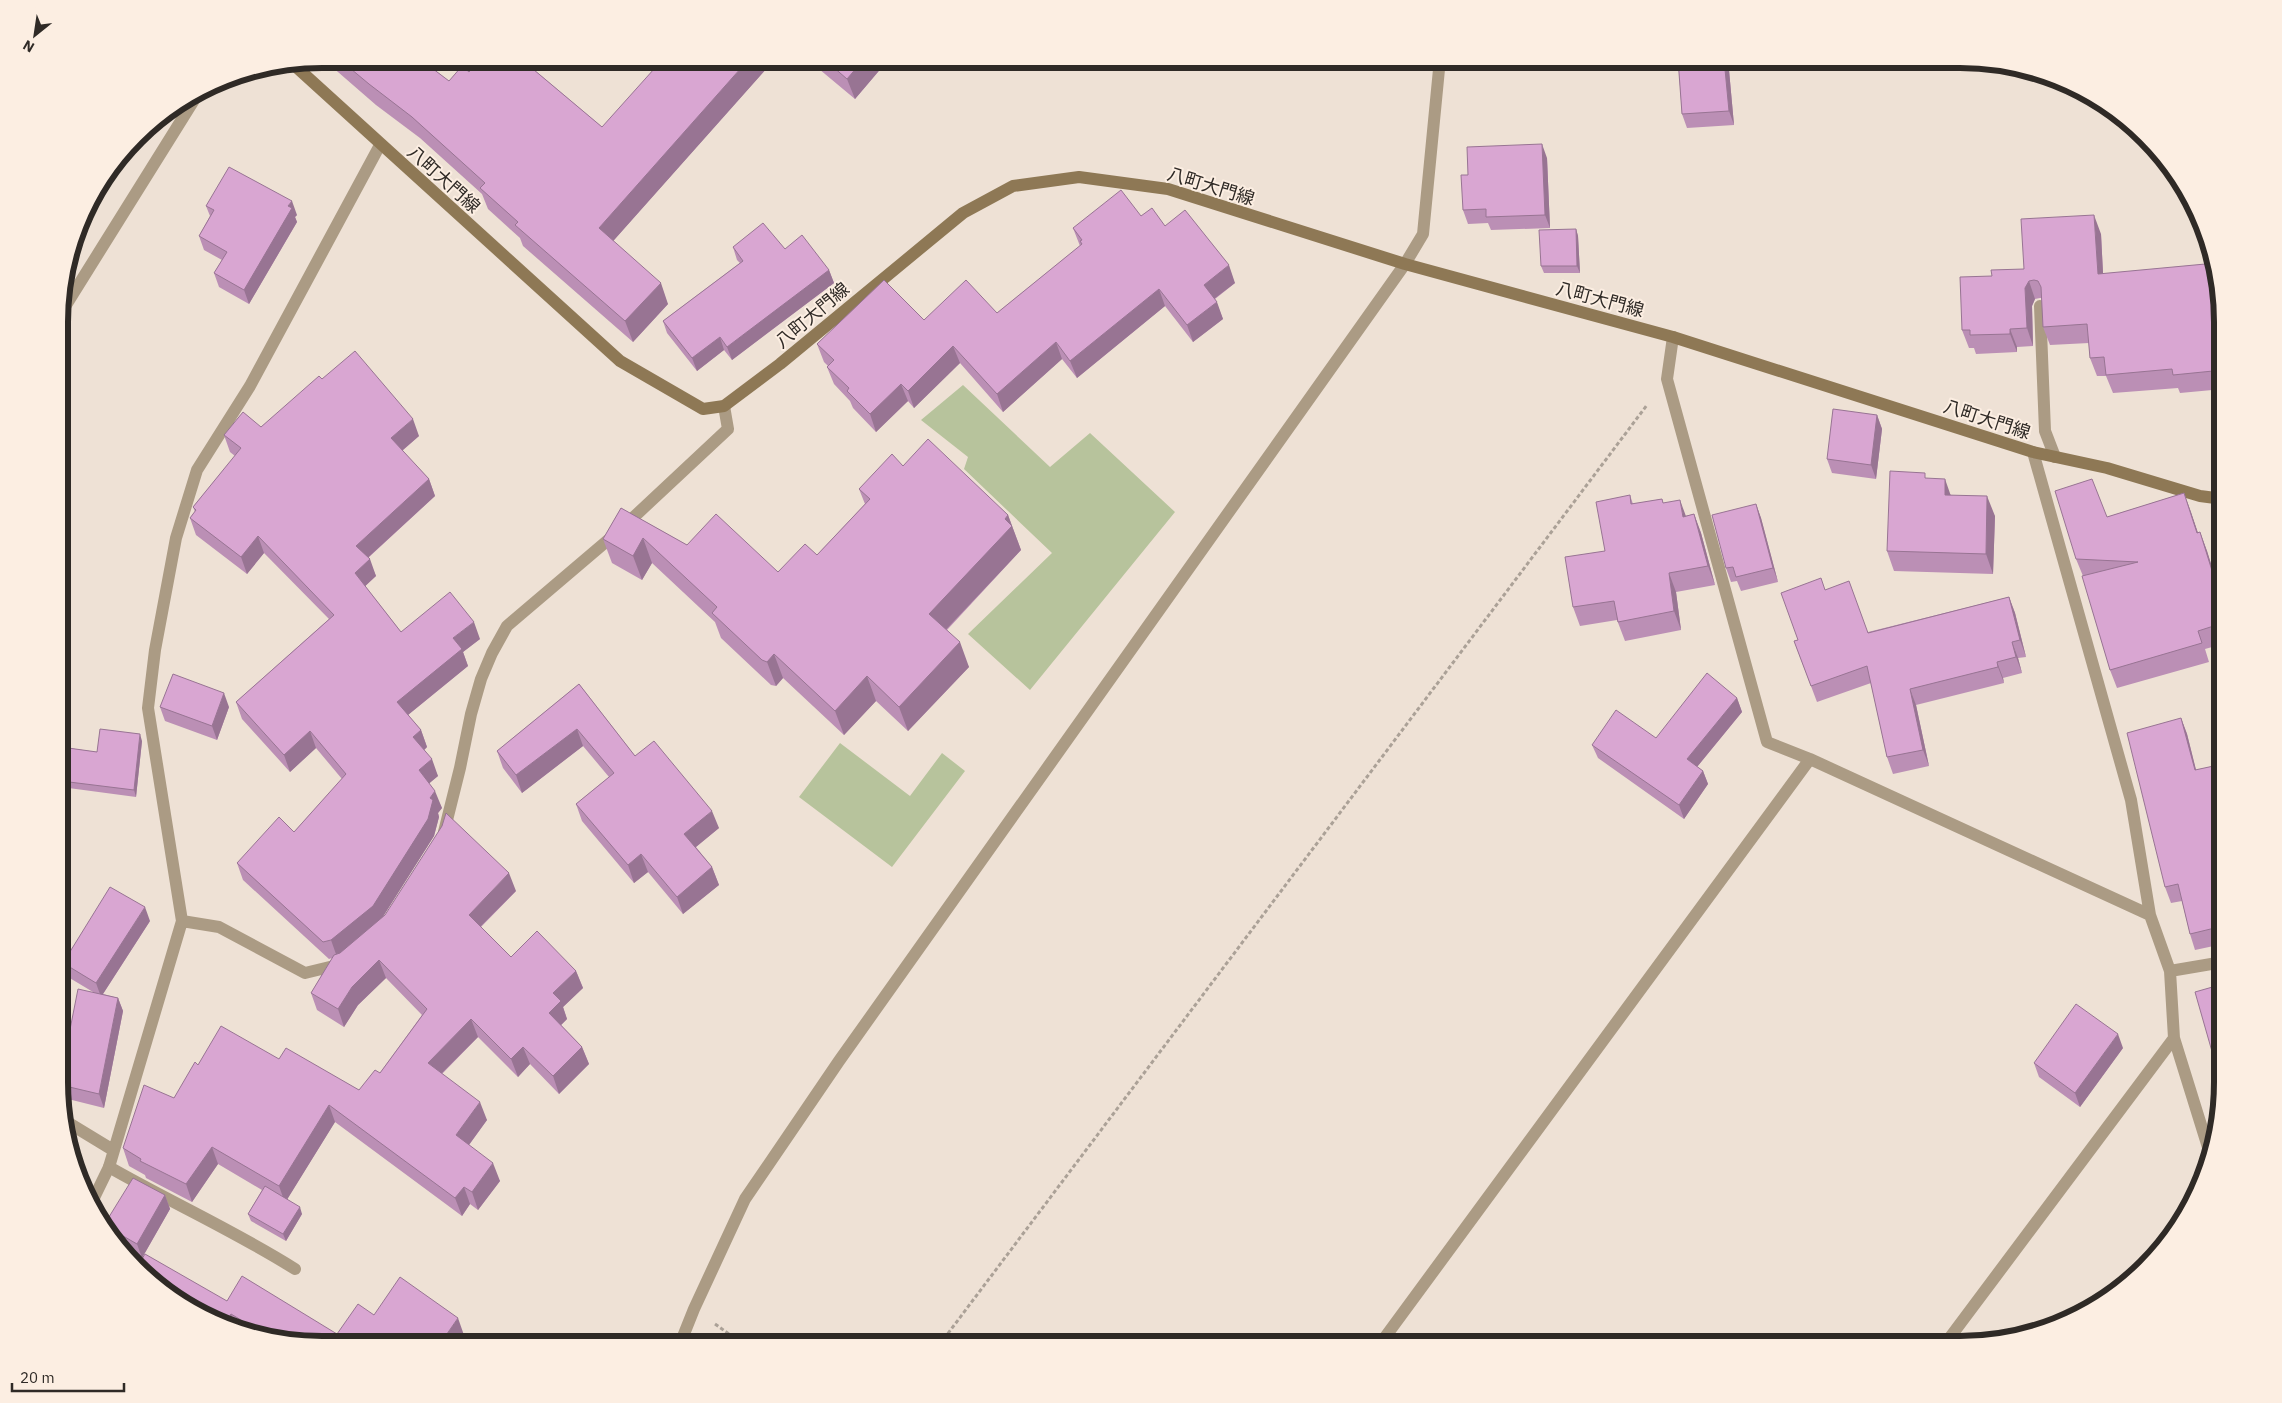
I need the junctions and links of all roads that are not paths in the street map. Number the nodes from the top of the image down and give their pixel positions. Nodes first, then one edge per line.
1 (1439, 67) edge
2 (298, 69) edge
3 (193, 102) edge
4 (380, 145) junction
5 (1405, 264) junction
6 (68, 301) edge
7 (2040, 306) edge
8 (1673, 336) junction
9 (724, 406) junction
10 (2033, 452) junction
11 (2055, 457) junction
12 (2214, 498) edge
13 (1810, 759) junction
14 (437, 848) edge
15 (2150, 915) junction
16 (182, 921) junction
17 (349, 958) edge
18 (2214, 964) edge
19 (2170, 971) junction
20 (2174, 1038) junction
21 (71, 1124) edge
22 (2207, 1144) edge
23 (113, 1150) junction
24 (108, 1166) junction
25 (95, 1196) edge
26 (295, 1269) dead end
27 (683, 1336) edge
28 (1386, 1336) edge
29 (1951, 1336) edge

1 - 5 street
2 - 4 main road, 八町大門線
3 - 6 street
4 - 9 main road, 八町大門線
4 - 16 street
5 - 8 main road, 八町大門線
5 - 9 main road, 八町大門線
5 - 27 street
7 - 11 street
8 - 10 main road, 八町大門線
8 - 13 street
9 - 14 street
10 - 11 main road, 八町大門線
10 - 15 street
11 - 12 main road, 八町大門線
13 - 15 street
13 - 28 street
15 - 19 street
16 - 17 street
16 - 23 street
18 - 19 street
19 - 20 street
20 - 22 street
20 - 29 street
21 - 23 street
23 - 24 street
24 - 25 street
24 - 26 street

